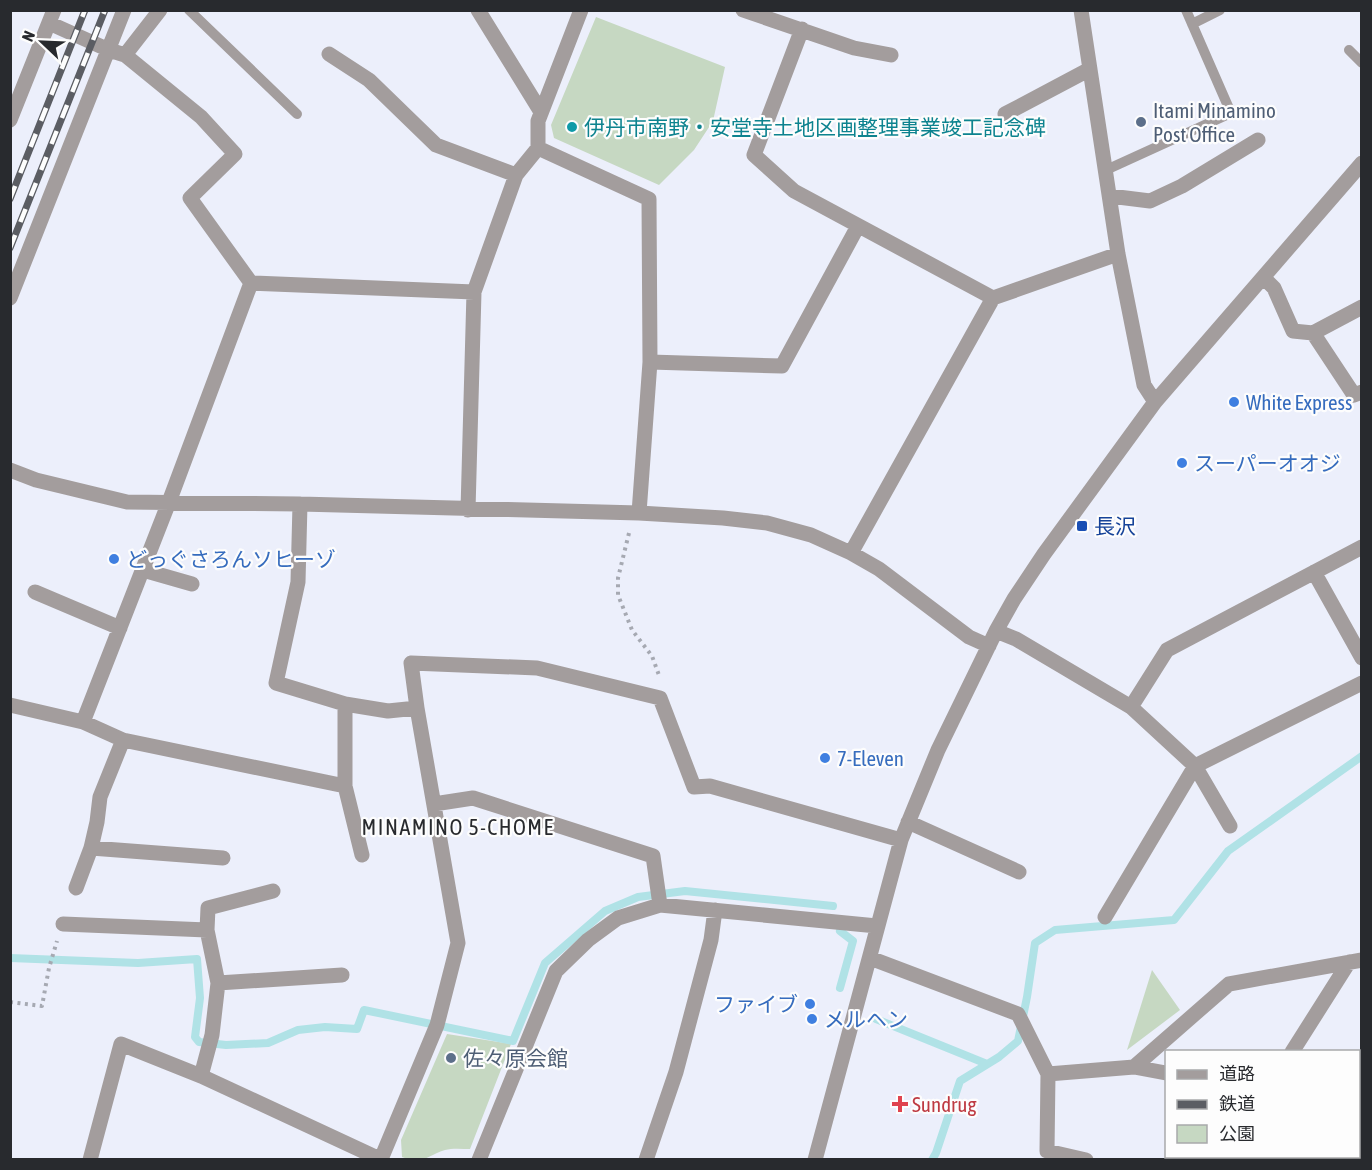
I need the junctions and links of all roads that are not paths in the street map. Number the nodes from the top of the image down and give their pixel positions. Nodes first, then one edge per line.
1 (124, 10) edge
2 (160, 10) edge
3 (189, 10) edge
4 (478, 10) edge
5 (581, 10) edge
6 (743, 10) edge
7 (1081, 10) edge
8 (1186, 10) edge
9 (1220, 10) edge
10 (52, 17) edge
11 (1192, 24) junction
12 (802, 29) junction
13 (109, 50) junction
14 (1349, 50) dead end
15 (329, 54) dead end
16 (125, 55) junction
17 (891, 55) dead end
18 (1362, 63) edge
19 (1090, 69) junction
20 (541, 112) junction
21 (297, 114) dead end
22 (1005, 114) dead end
23 (10, 120) edge
24 (1258, 140) dead end
25 (538, 148) junction
26 (1362, 163) edge
27 (1106, 170) junction
28 (516, 175) junction
29 (1110, 196) junction
30 (858, 226) junction
31 (1118, 254) junction
32 (1264, 278) junction
33 (251, 283) junction
34 (474, 292) junction
35 (10, 298) edge
36 (993, 298) junction
37 (1362, 307) edge
38 (1313, 333) junction
39 (650, 362) junction
40 (1362, 392) edge
41 (1155, 402) junction
42 (10, 470) edge
43 (169, 502) junction
44 (300, 504) junction
45 (468, 510) junction
46 (636, 514) junction
47 (1362, 548) edge
48 (851, 552) junction
49 (142, 570) junction
50 (1314, 572) junction
51 (192, 584) dead end
52 (35, 592) dead end
53 (120, 628) junction
54 (996, 631) junction
55 (989, 646) junction
56 (1362, 658) edge
57 (1362, 683) edge
58 (345, 704) junction
59 (10, 705) edge
60 (1131, 707) junction
61 (417, 708) junction
62 (84, 722) junction
63 (123, 740) junction
64 (1195, 766) junction
65 (345, 786) junction
66 (434, 804) junction
67 (908, 822) junction
68 (1230, 826) dead end
69 (901, 840) junction
70 (91, 848) junction
71 (362, 855) dead end
72 (223, 858) dead end
73 (1019, 872) dead end
74 (76, 888) dead end
75 (273, 891) dead end
76 (660, 905) junction
77 (715, 910) junction
78 (1105, 917) dead end
79 (63, 924) dead end
80 (877, 926) junction
81 (207, 930) junction
82 (870, 958) junction
83 (1355, 961) edge
84 (342, 975) dead end
85 (218, 983) junction
86 (1294, 1050) edge
87 (1134, 1067) junction
88 (1165, 1073) edge
89 (1048, 1074) junction
90 (201, 1076) junction
91 (381, 1159) edge
92 (90, 1160) edge
93 (479, 1160) edge
94 (646, 1160) edge
95 (815, 1160) edge
96 (1086, 1160) edge

1 - 13 street
2 - 16 street
3 - 21 lane
4 - 20 street
5 - 20 street
6 - 12 street
7 - 19 street
8 - 11 lane
9 - 11 lane
10 - 13 street
10 - 23 street
11 - 27 lane
12 - 17 street
12 - 30 street
13 - 16 street
13 - 35 street
14 - 18 lane
15 - 28 street
16 - 33 street
19 - 22 street
19 - 27 street
20 - 25 street
24 - 29 street
25 - 28 street
25 - 39 street
26 - 32 street
27 - 29 street
28 - 34 street
29 - 31 street
30 - 36 street
30 - 39 street
31 - 36 street
31 - 41 street
32 - 38 street
32 - 41 street
33 - 34 street
33 - 43 street
34 - 45 street
36 - 48 street
37 - 38 street
38 - 40 street
39 - 46 street
41 - 54 street
42 - 43 street
43 - 44 street
43 - 49 street
44 - 45 street
44 - 58 street
45 - 46 street
46 - 48 street
47 - 50 street
48 - 55 street
49 - 51 street
49 - 53 street
50 - 56 street
50 - 60 street
52 - 53 street
53 - 62 street
54 - 55 street
54 - 60 street
55 - 67 street
57 - 64 street
58 - 61 street
58 - 65 street
59 - 62 street
60 - 64 street
61 - 66 street
61 - 69 street
62 - 63 street
63 - 65 street
63 - 70 street
64 - 68 street
64 - 78 street
65 - 71 street
66 - 76 street
66 - 91 street
67 - 69 street
67 - 73 street
69 - 80 street
70 - 72 street
70 - 74 street
75 - 81 street
76 - 77 street
76 - 93 street
77 - 80 street
77 - 94 street
79 - 81 street
80 - 82 street
81 - 85 street
82 - 89 street
82 - 95 street
83 - 86 street
83 - 87 street
84 - 85 street
85 - 90 street
87 - 88 street
87 - 89 street
89 - 96 street
90 - 91 street
90 - 92 street

